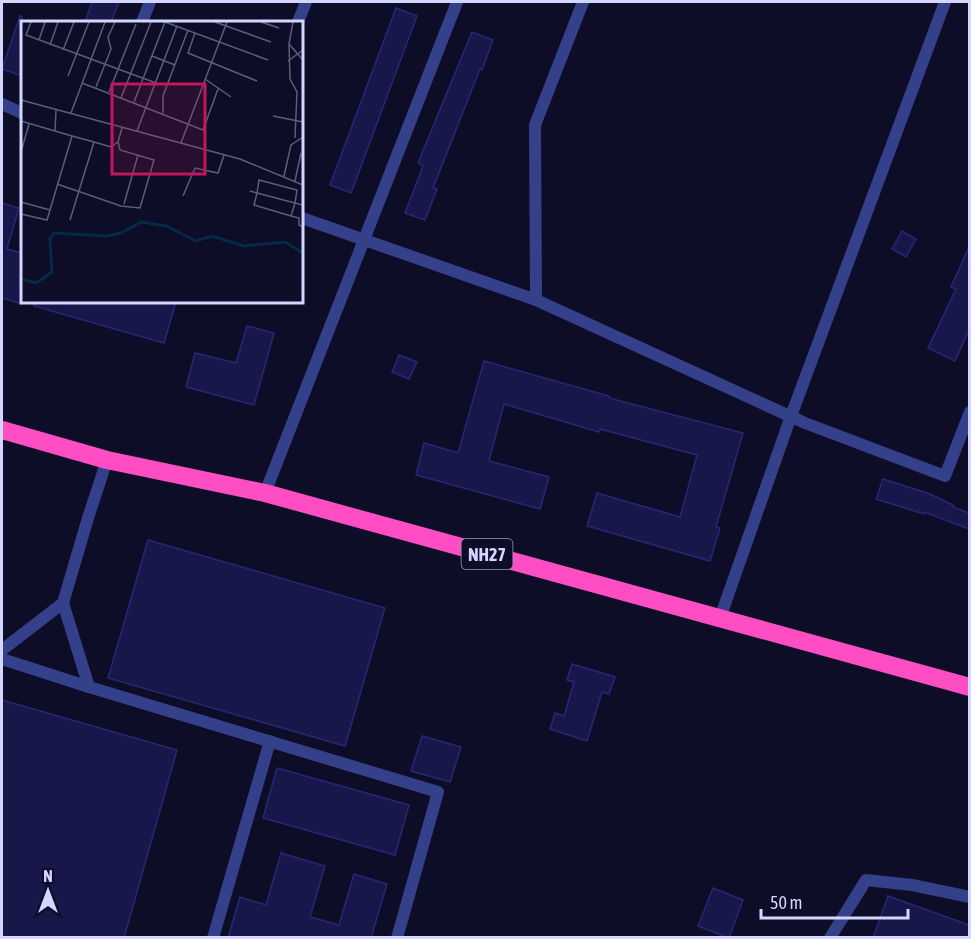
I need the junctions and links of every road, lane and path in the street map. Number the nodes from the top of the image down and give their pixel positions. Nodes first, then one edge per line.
1 (150, 2) edge
2 (306, 2) edge
3 (457, 2) edge
4 (583, 2) edge
5 (945, 2) edge
6 (142, 21) edge
7 (298, 21) edge
8 (2, 104) edge
9 (21, 113) edge
10 (303, 218) edge
11 (363, 241) junction
12 (536, 300) junction
13 (969, 412) edge
14 (791, 416) junction
15 (2, 430) edge
16 (107, 460) junction
17 (265, 493) junction
18 (63, 603) junction
19 (720, 618) junction
20 (2, 650) edge
21 (2, 659) edge
22 (88, 687) junction
23 (969, 687) edge
24 (270, 741) junction
25 (969, 897) edge
26 (213, 938) edge
27 (397, 938) edge
28 (830, 938) edge

1 - 6 street
2 - 7 street
3 - 11 street
4 - 12 street
5 - 14 street
8 - 9 street
10 - 11 street
11 - 12 street
11 - 17 street
12 - 14 street
13 - 14 street
14 - 19 street
15 - 16 highway, NH27
16 - 17 highway, NH27
16 - 18 street
17 - 19 highway, NH27
18 - 20 street
18 - 22 street
19 - 23 highway, NH27
21 - 22 street
22 - 24 street
24 - 26 street
24 - 27 street
25 - 28 street

